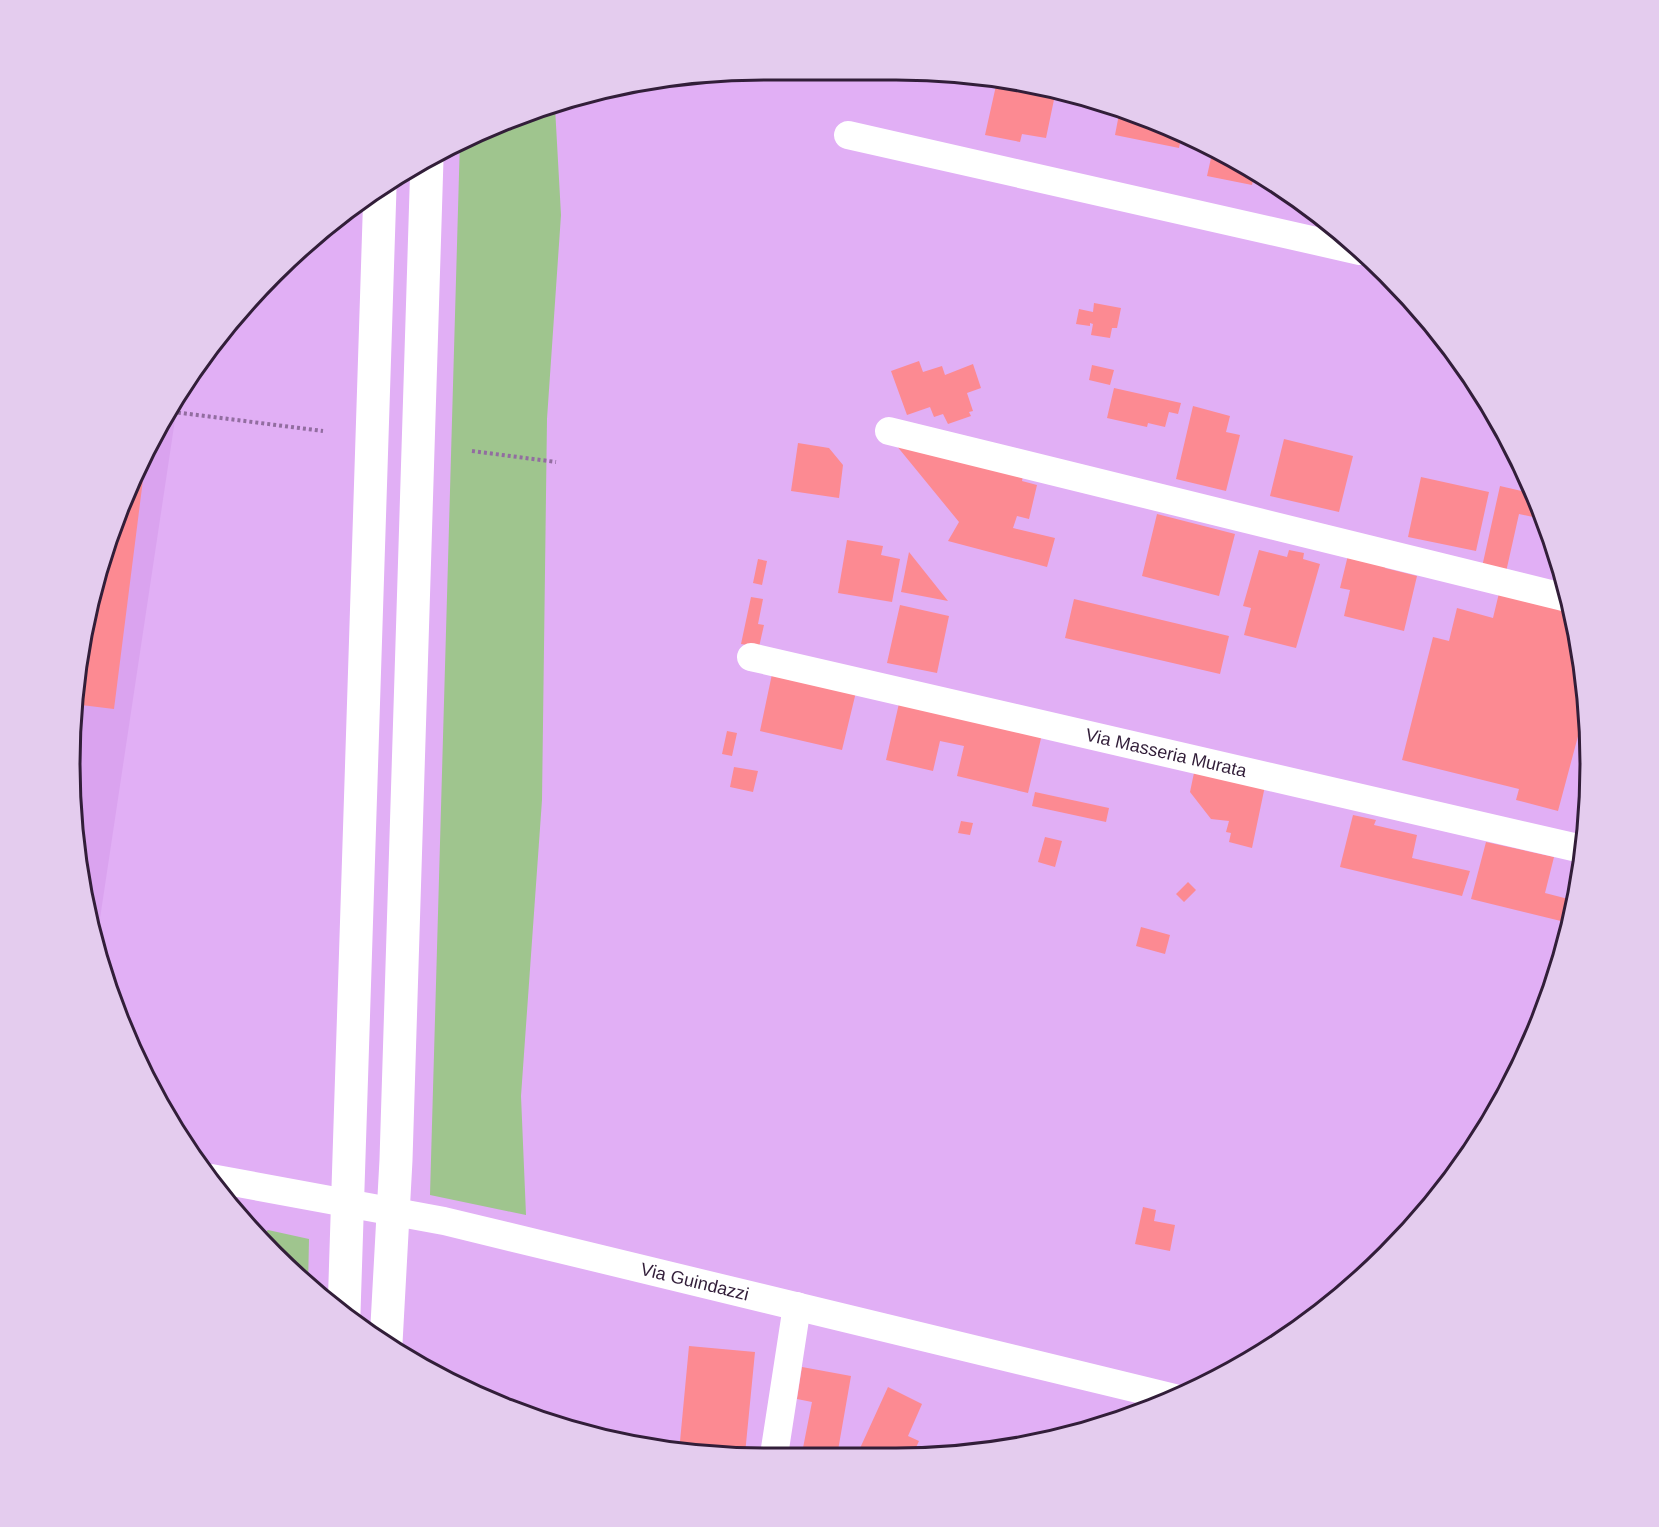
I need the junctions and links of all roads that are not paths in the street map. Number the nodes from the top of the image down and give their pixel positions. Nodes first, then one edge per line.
1 (848, 135) dead end
2 (427, 168) edge
3 (380, 197) edge
4 (1344, 247) edge
5 (889, 431) dead end
6 (1558, 596) edge
7 (751, 657) dead end
8 (1575, 847) edge
9 (221, 1180) edge
10 (344, 1304) edge
11 (797, 1306) junction
12 (386, 1334) edge
13 (1159, 1394) edge
14 (775, 1448) edge

1 - 4 street
2 - 12 highway
3 - 10 highway
5 - 6 street
7 - 8 street, Via Masseria Murata
9 - 11 street, Via Guindazzi
11 - 13 street, Via Guindazzi
11 - 14 street

